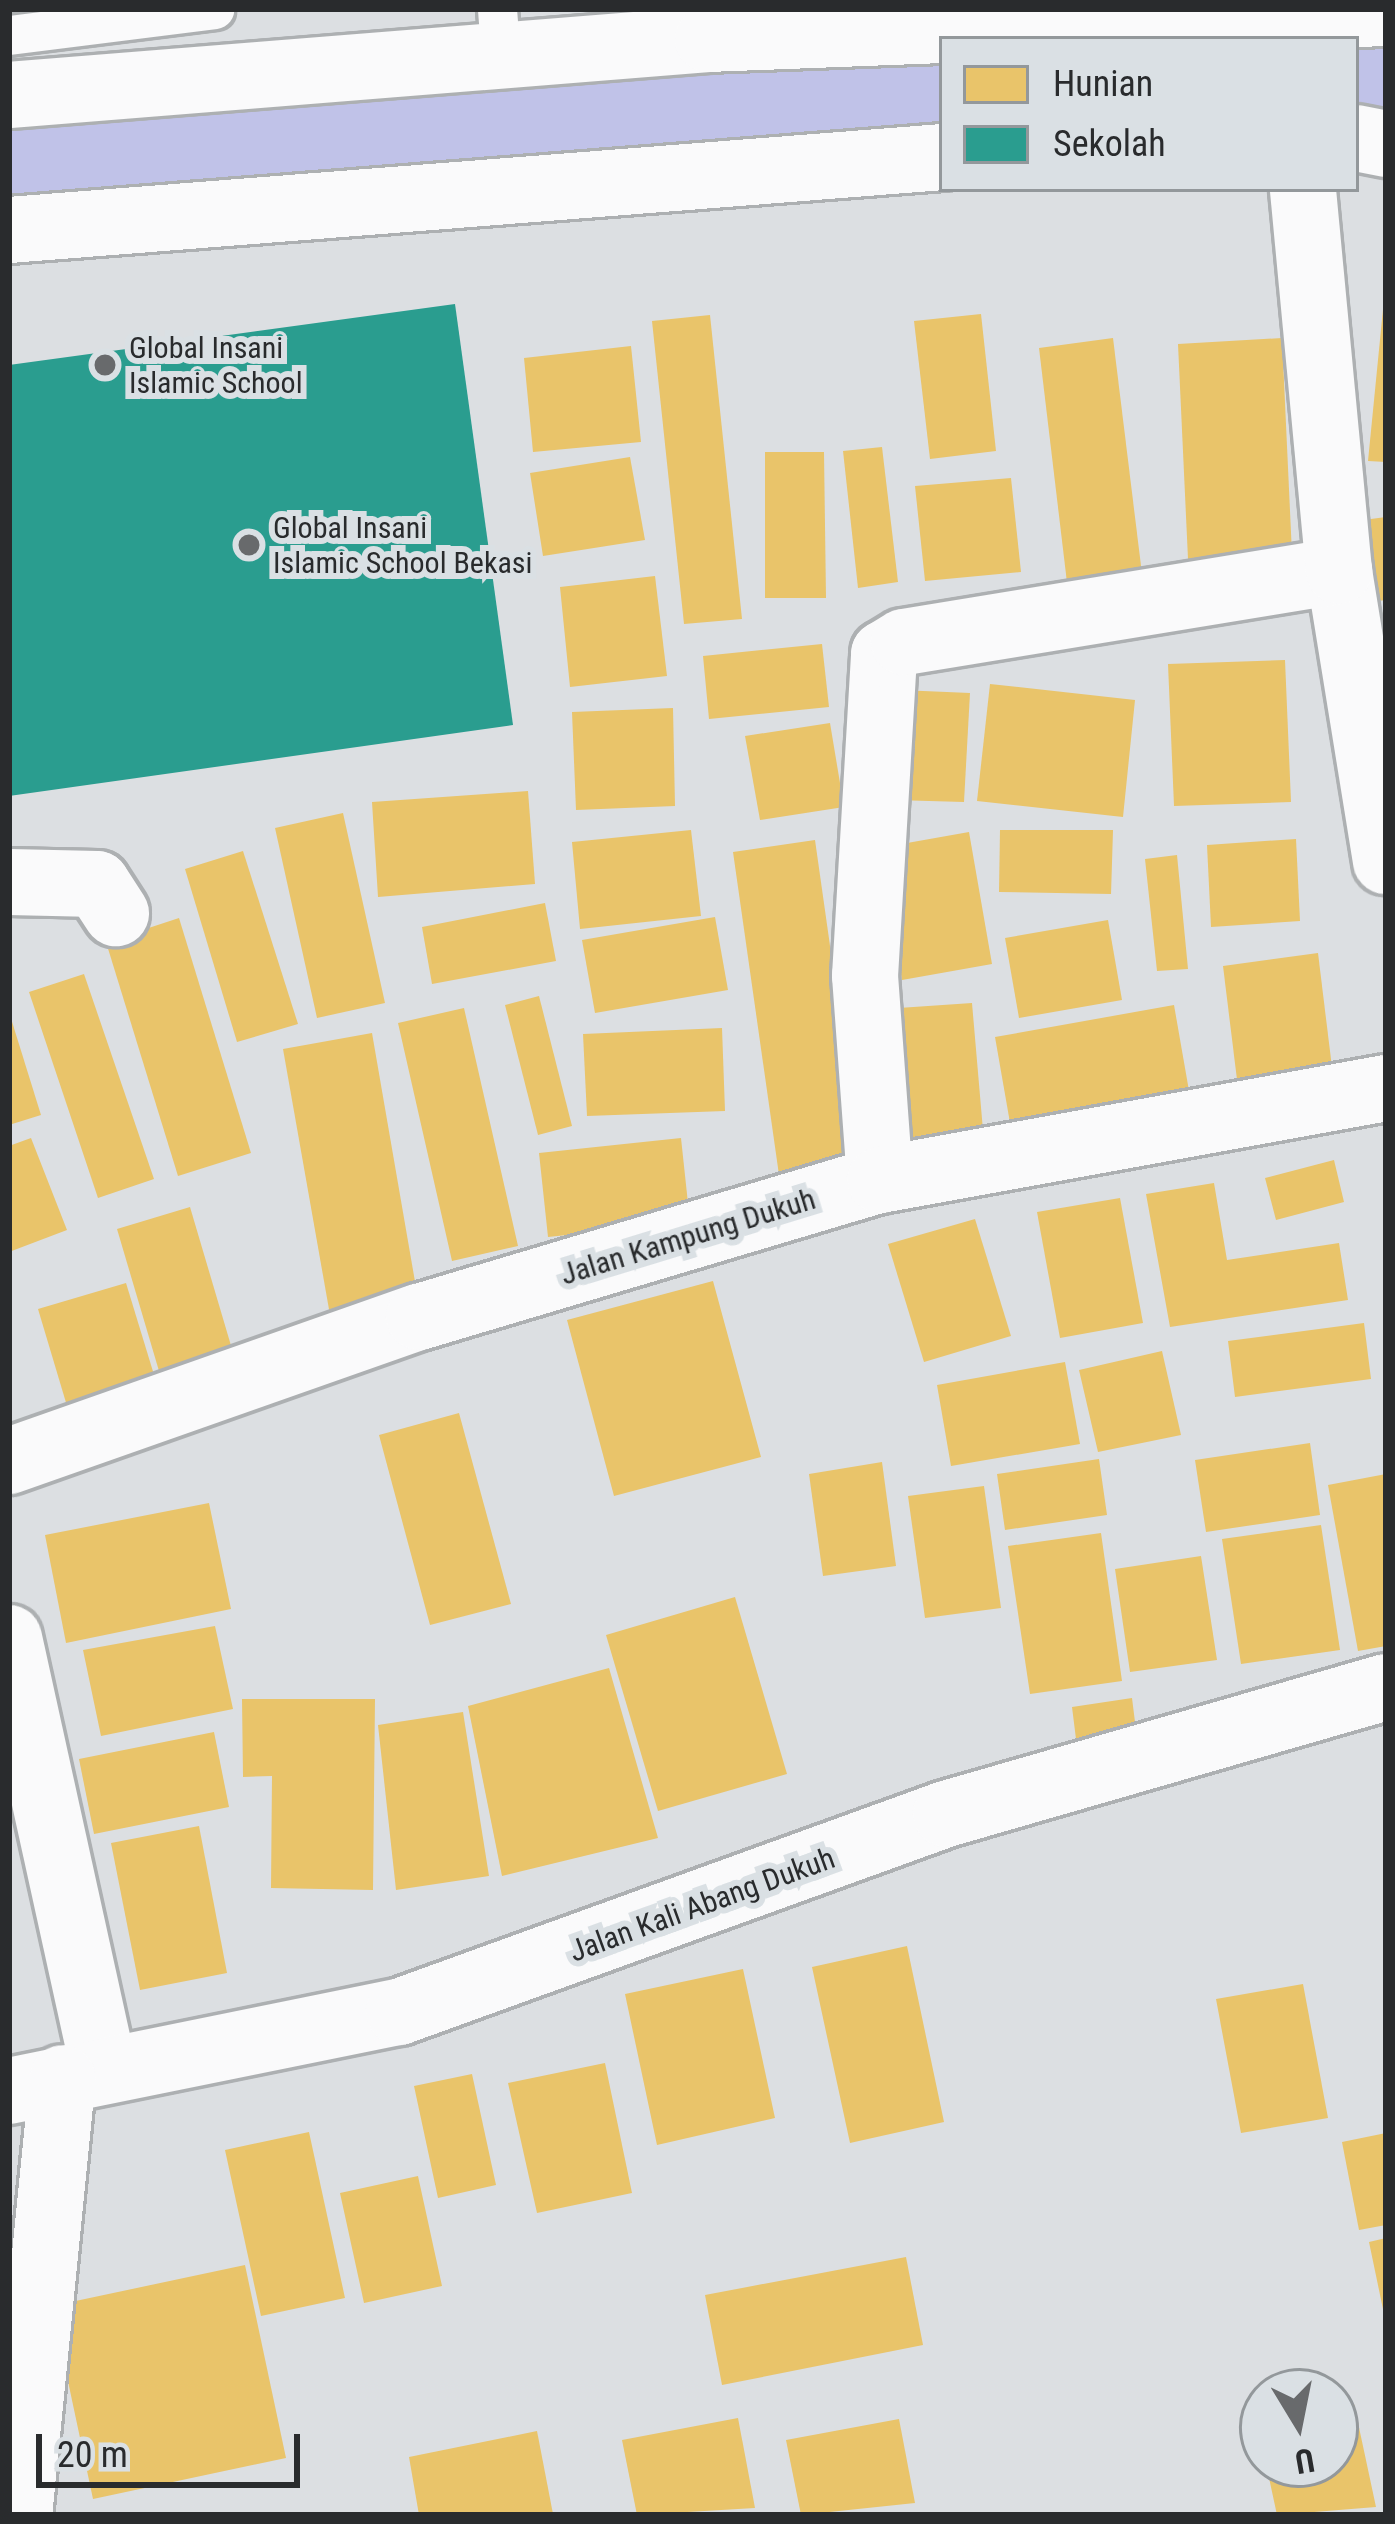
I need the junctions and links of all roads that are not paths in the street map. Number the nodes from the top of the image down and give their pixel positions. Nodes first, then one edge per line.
1 (214, 9) edge
2 (1386, 13) edge
3 (1183, 15) edge
4 (1318, 23) edge
5 (707, 24) edge
6 (9, 35) edge
7 (499, 35) edge
8 (9, 95) edge
9 (939, 157) edge
10 (1304, 192) edge
11 (9, 230) edge
12 (1339, 571) junction
13 (1386, 861) edge
14 (9, 883) edge
15 (116, 913) dead end
16 (1386, 1088) edge
17 (880, 1180) junction
18 (9, 1461) edge
19 (9, 1638) edge
20 (1386, 1687) edge
21 (59, 2080) edge
22 (19, 2515) edge

1 - 6 lane
2 - 4 street
3 - 4 street
3 - 5 street
5 - 7 street
7 - 8 street
9 - 11 street
10 - 12 street
12 - 13 street
12 - 17 street
14 - 15 street
16 - 17 street, Jalan Kampung Dukuh
17 - 18 street, Jalan Kampung Dukuh
19 - 21 street
20 - 21 street, Jalan Kali Abang Dukuh
21 - 22 street

